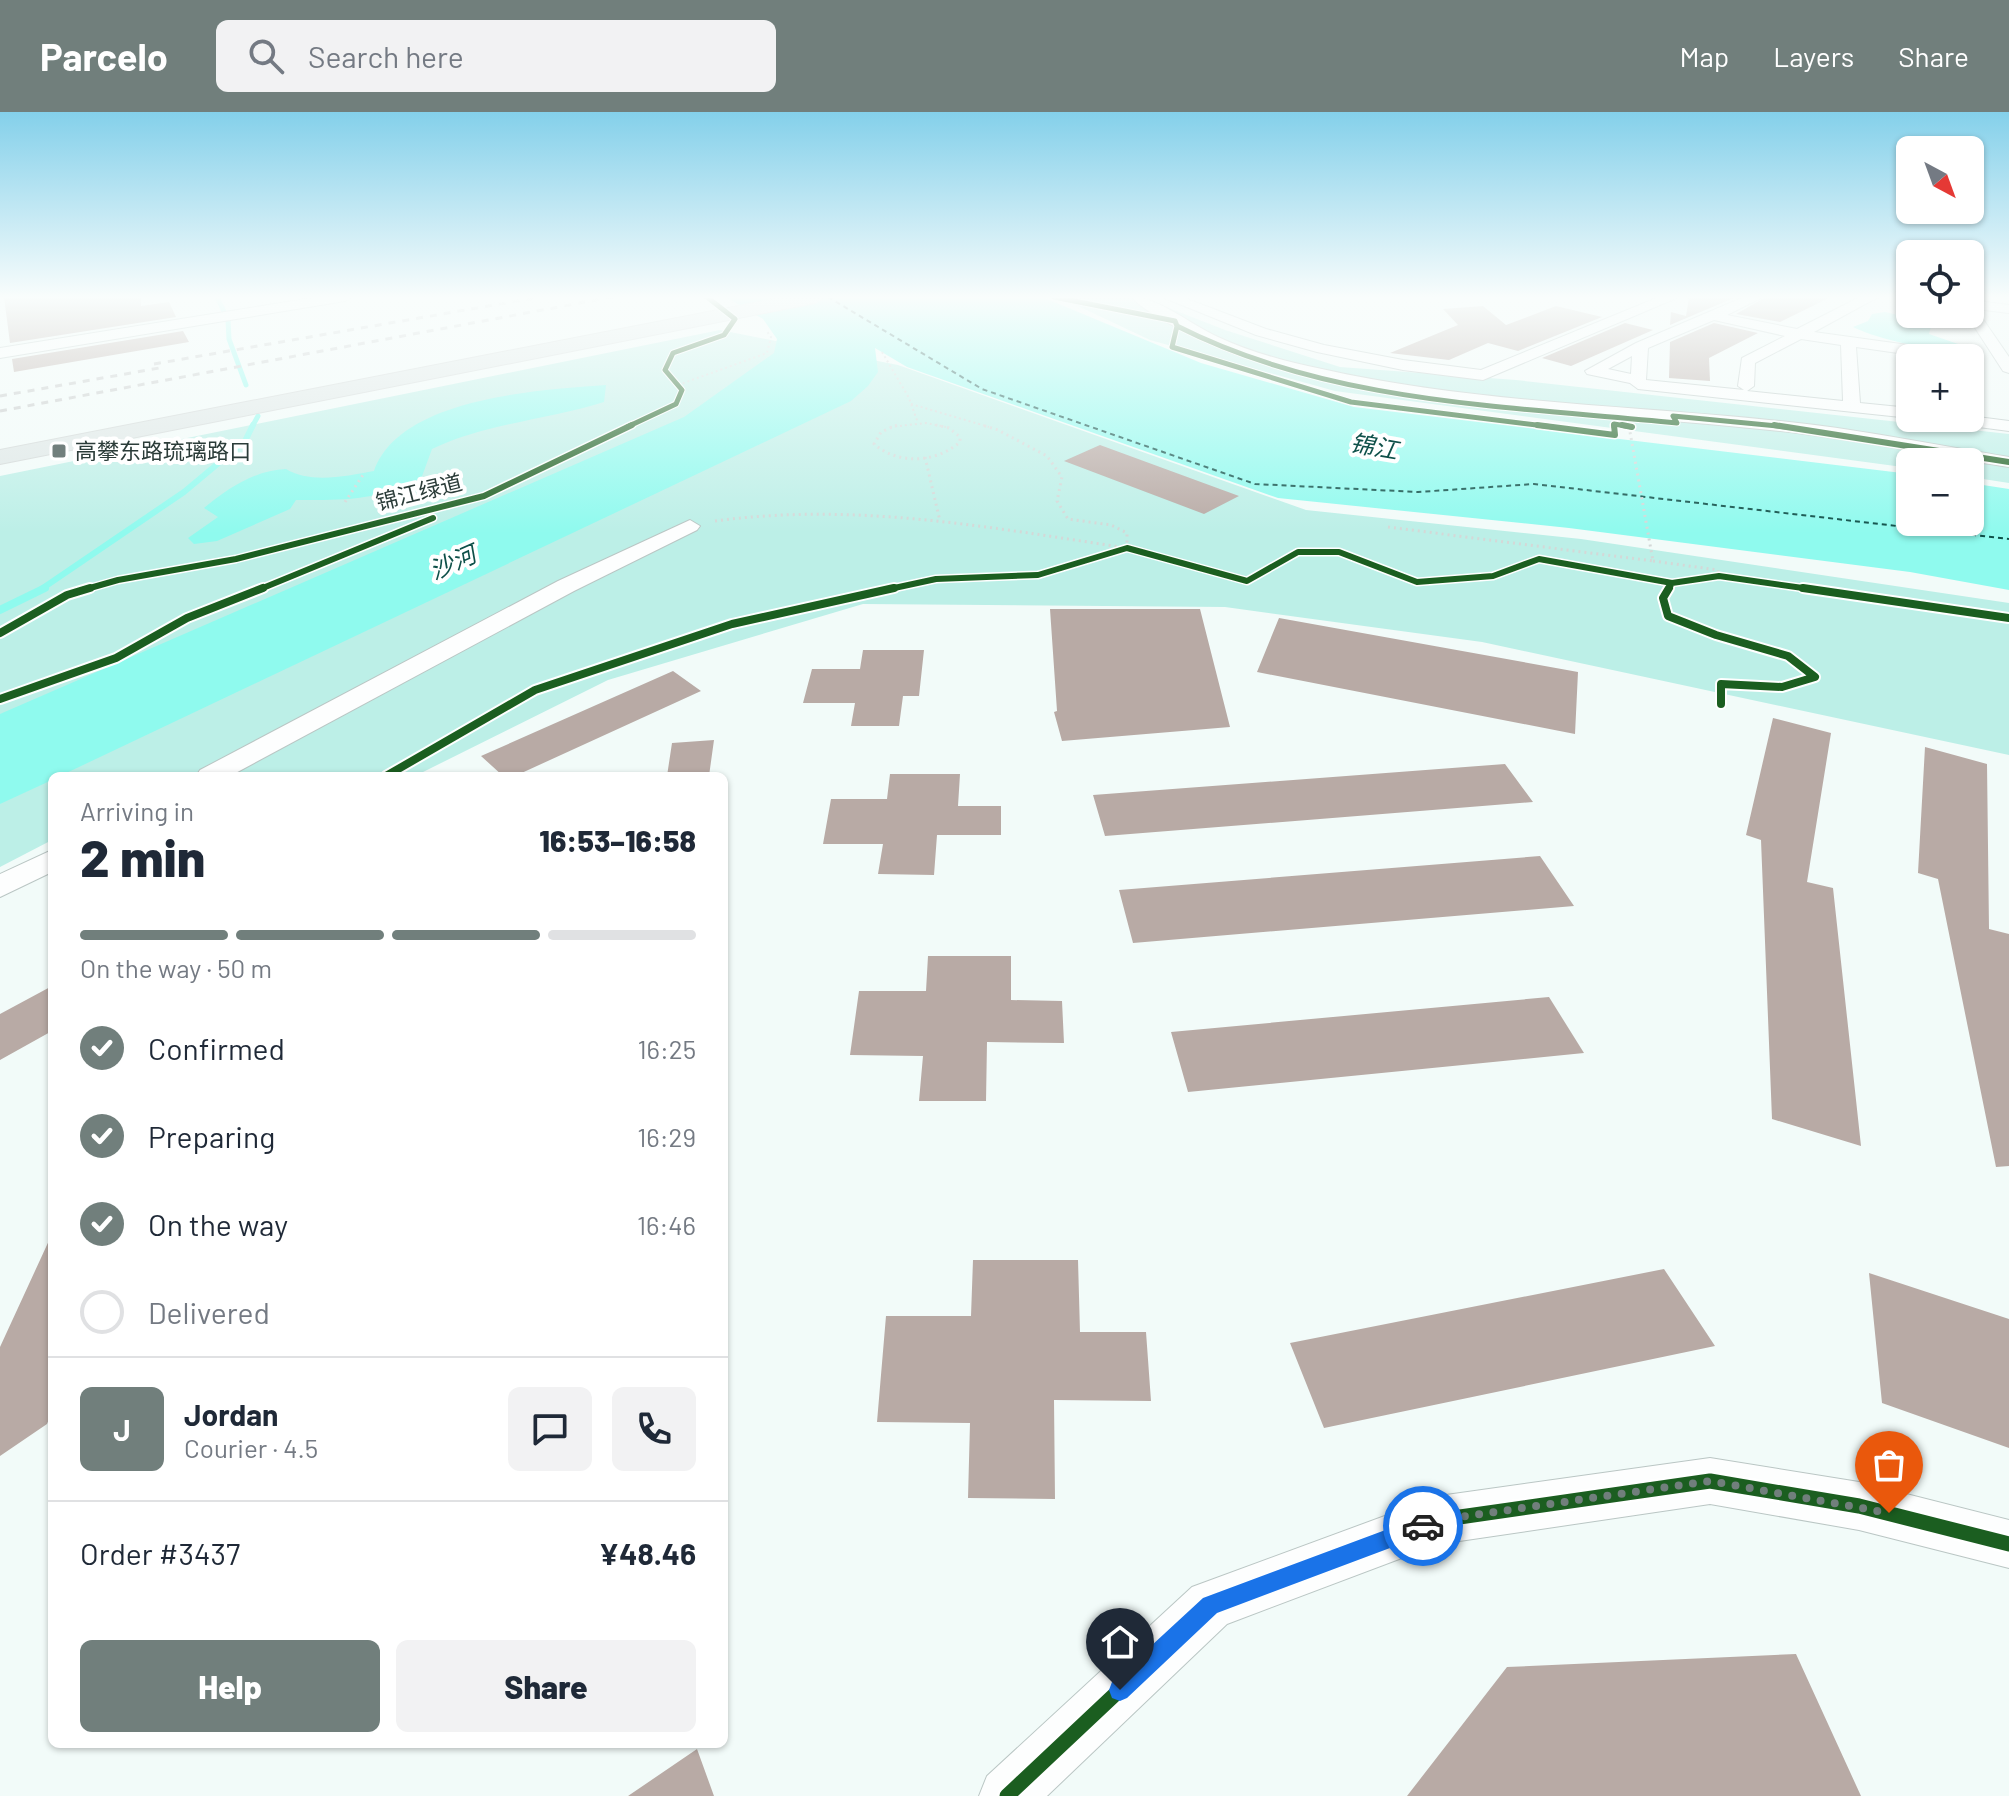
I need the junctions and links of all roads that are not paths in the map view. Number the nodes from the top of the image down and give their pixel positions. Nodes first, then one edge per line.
1 (372, 376) edge
2 (399, 376) edge
3 (1330, 376) edge
4 (1484, 376) edge
5 (1616, 376) edge
6 (1638, 376) edge
7 (1746, 376) edge
8 (1850, 376) edge
9 (1638, 380) junction
10 (1746, 386) dead end
11 (1536, 406) junction
12 (1852, 406) junction
13 (1896, 411) edge
14 (1984, 423) edge
15 (2009, 426) edge
16 (0, 445) edge
17 (0, 457) edge
18 (2009, 462) edge
19 (690, 526) road end
20 (217, 772) edge
21 (48, 862) edge
22 (0, 887) edge
23 (2009, 1544) edge
24 (1007, 1796) edge

1 - 16 main road
2 - 17 main road
3 - 11 street
4 - 11 street
5 - 9 street
6 - 9 street
7 - 10 street
8 - 12 street
9 - 12 street
11 - 18 street
12 - 13 street
14 - 15 street
19 - 20 street
21 - 22 street
23 - 24 street

